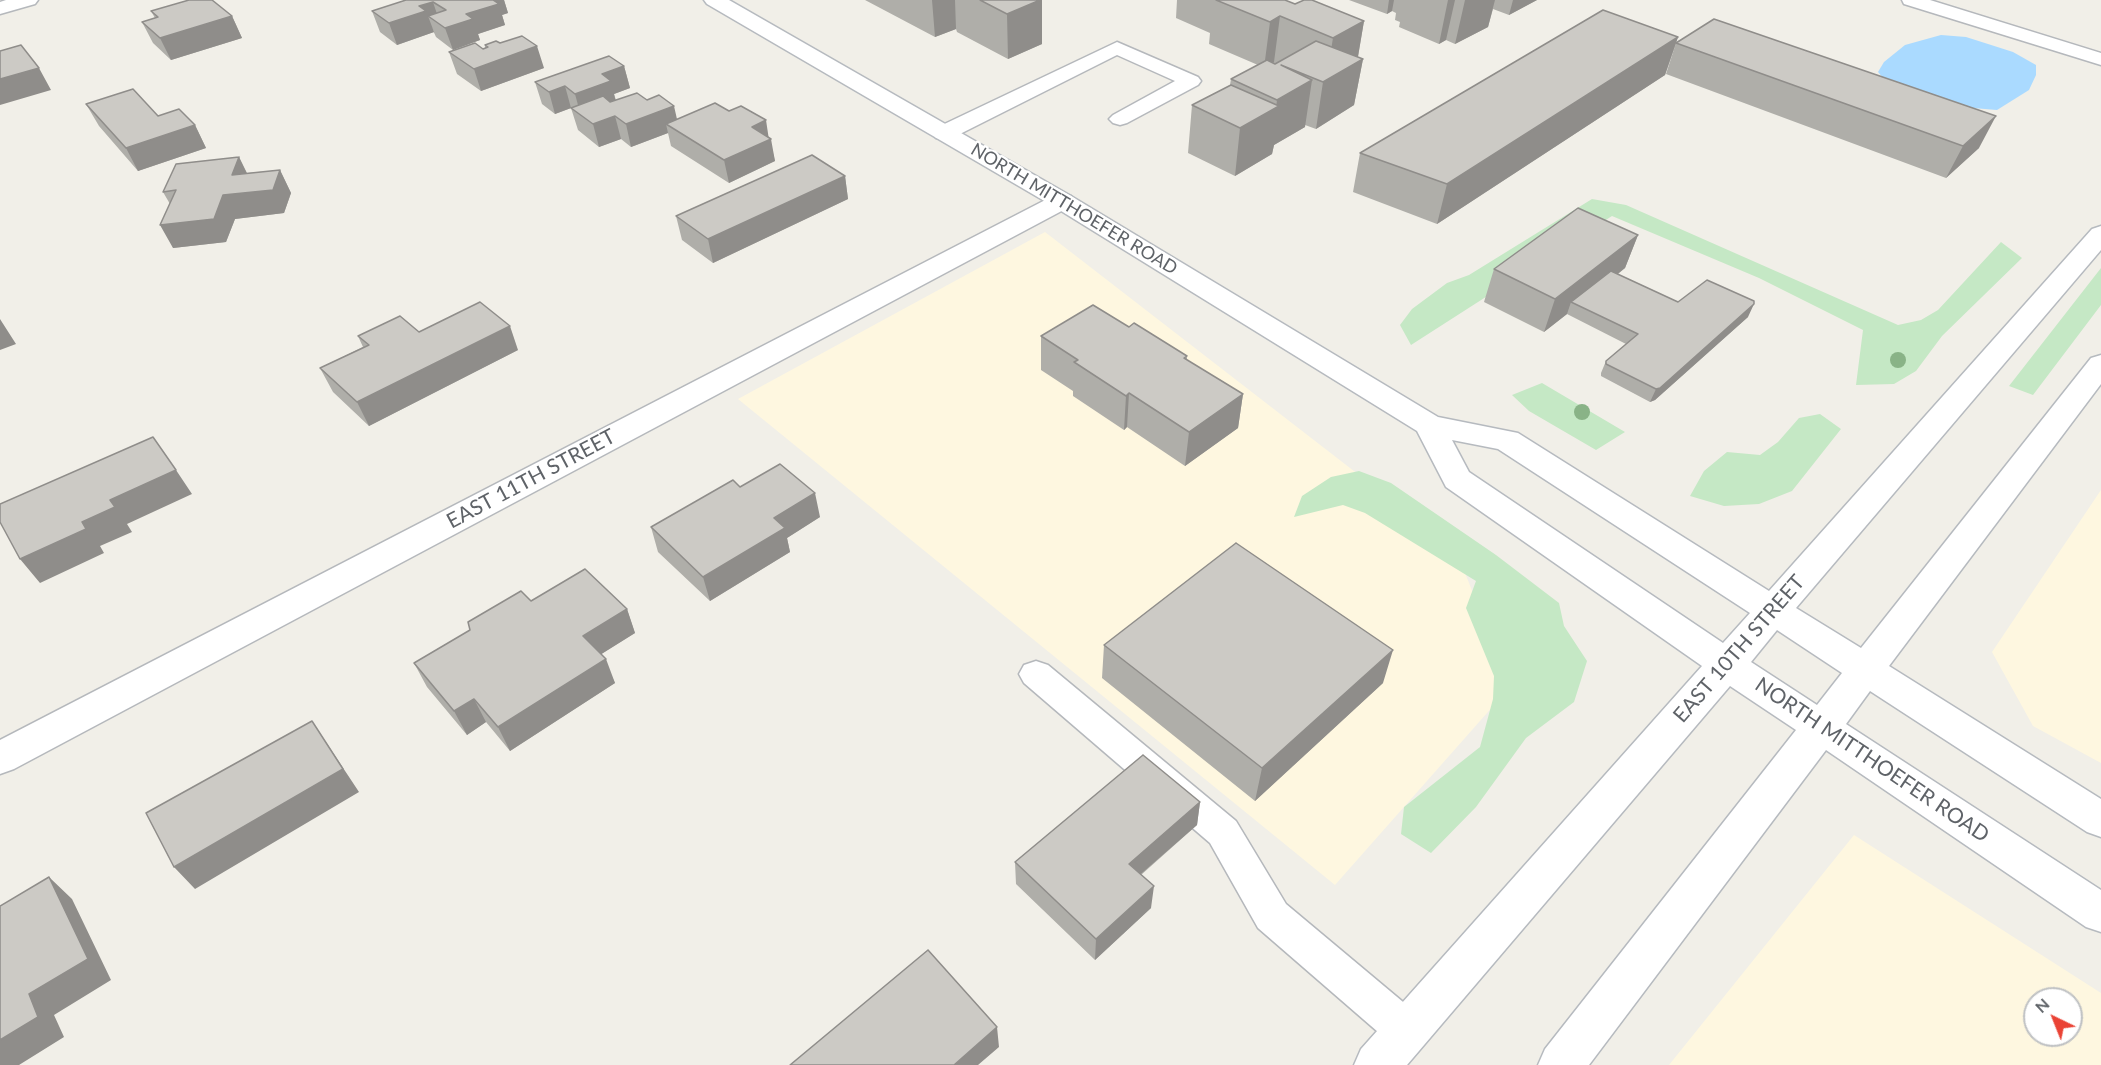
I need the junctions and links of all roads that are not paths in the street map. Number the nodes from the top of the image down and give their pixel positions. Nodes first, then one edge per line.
1 (28, 0) edge
2 (714, 0) edge
3 (1911, 0) edge
4 (0, 8) edge
5 (2101, 59) edge
6 (1120, 119) dead end
7 (944, 133) junction
8 (1062, 201) junction
9 (2101, 234) edge
10 (2101, 364) edge
11 (1429, 425) junction
12 (1774, 608) junction
13 (1726, 664) junction
14 (1867, 668) junction
15 (1036, 674) dead end
16 (1822, 726) junction
17 (0, 758) edge
18 (2101, 820) edge
19 (2101, 913) edge
20 (1407, 1031) junction
21 (1377, 1065) edge
22 (1561, 1065) edge

1 - 4 main road
2 - 7 main road, NORTH MITTHOEFER ROAD
3 - 5 lane
6 - 7 lane
7 - 8 main road, NORTH MITTHOEFER ROAD
8 - 11 main road, NORTH MITTHOEFER ROAD
8 - 17 main road, EAST 11TH STREET
9 - 12 main road, EAST 10TH STREET
10 - 14 main road
11 - 12 main road, NORTH MITTHOEFER ROAD
11 - 13 main road, NORTH MITTHOEFER ROAD
12 - 13 main road, EAST 10TH STREET
12 - 14 main road, NORTH MITTHOEFER ROAD
13 - 16 main road, NORTH MITTHOEFER ROAD
13 - 20 main road, EAST 10TH STREET
14 - 16 main road
14 - 18 main road, NORTH MITTHOEFER ROAD
15 - 20 lane
16 - 19 main road, NORTH MITTHOEFER ROAD
16 - 22 main road
20 - 21 main road, EAST 10TH STREET

